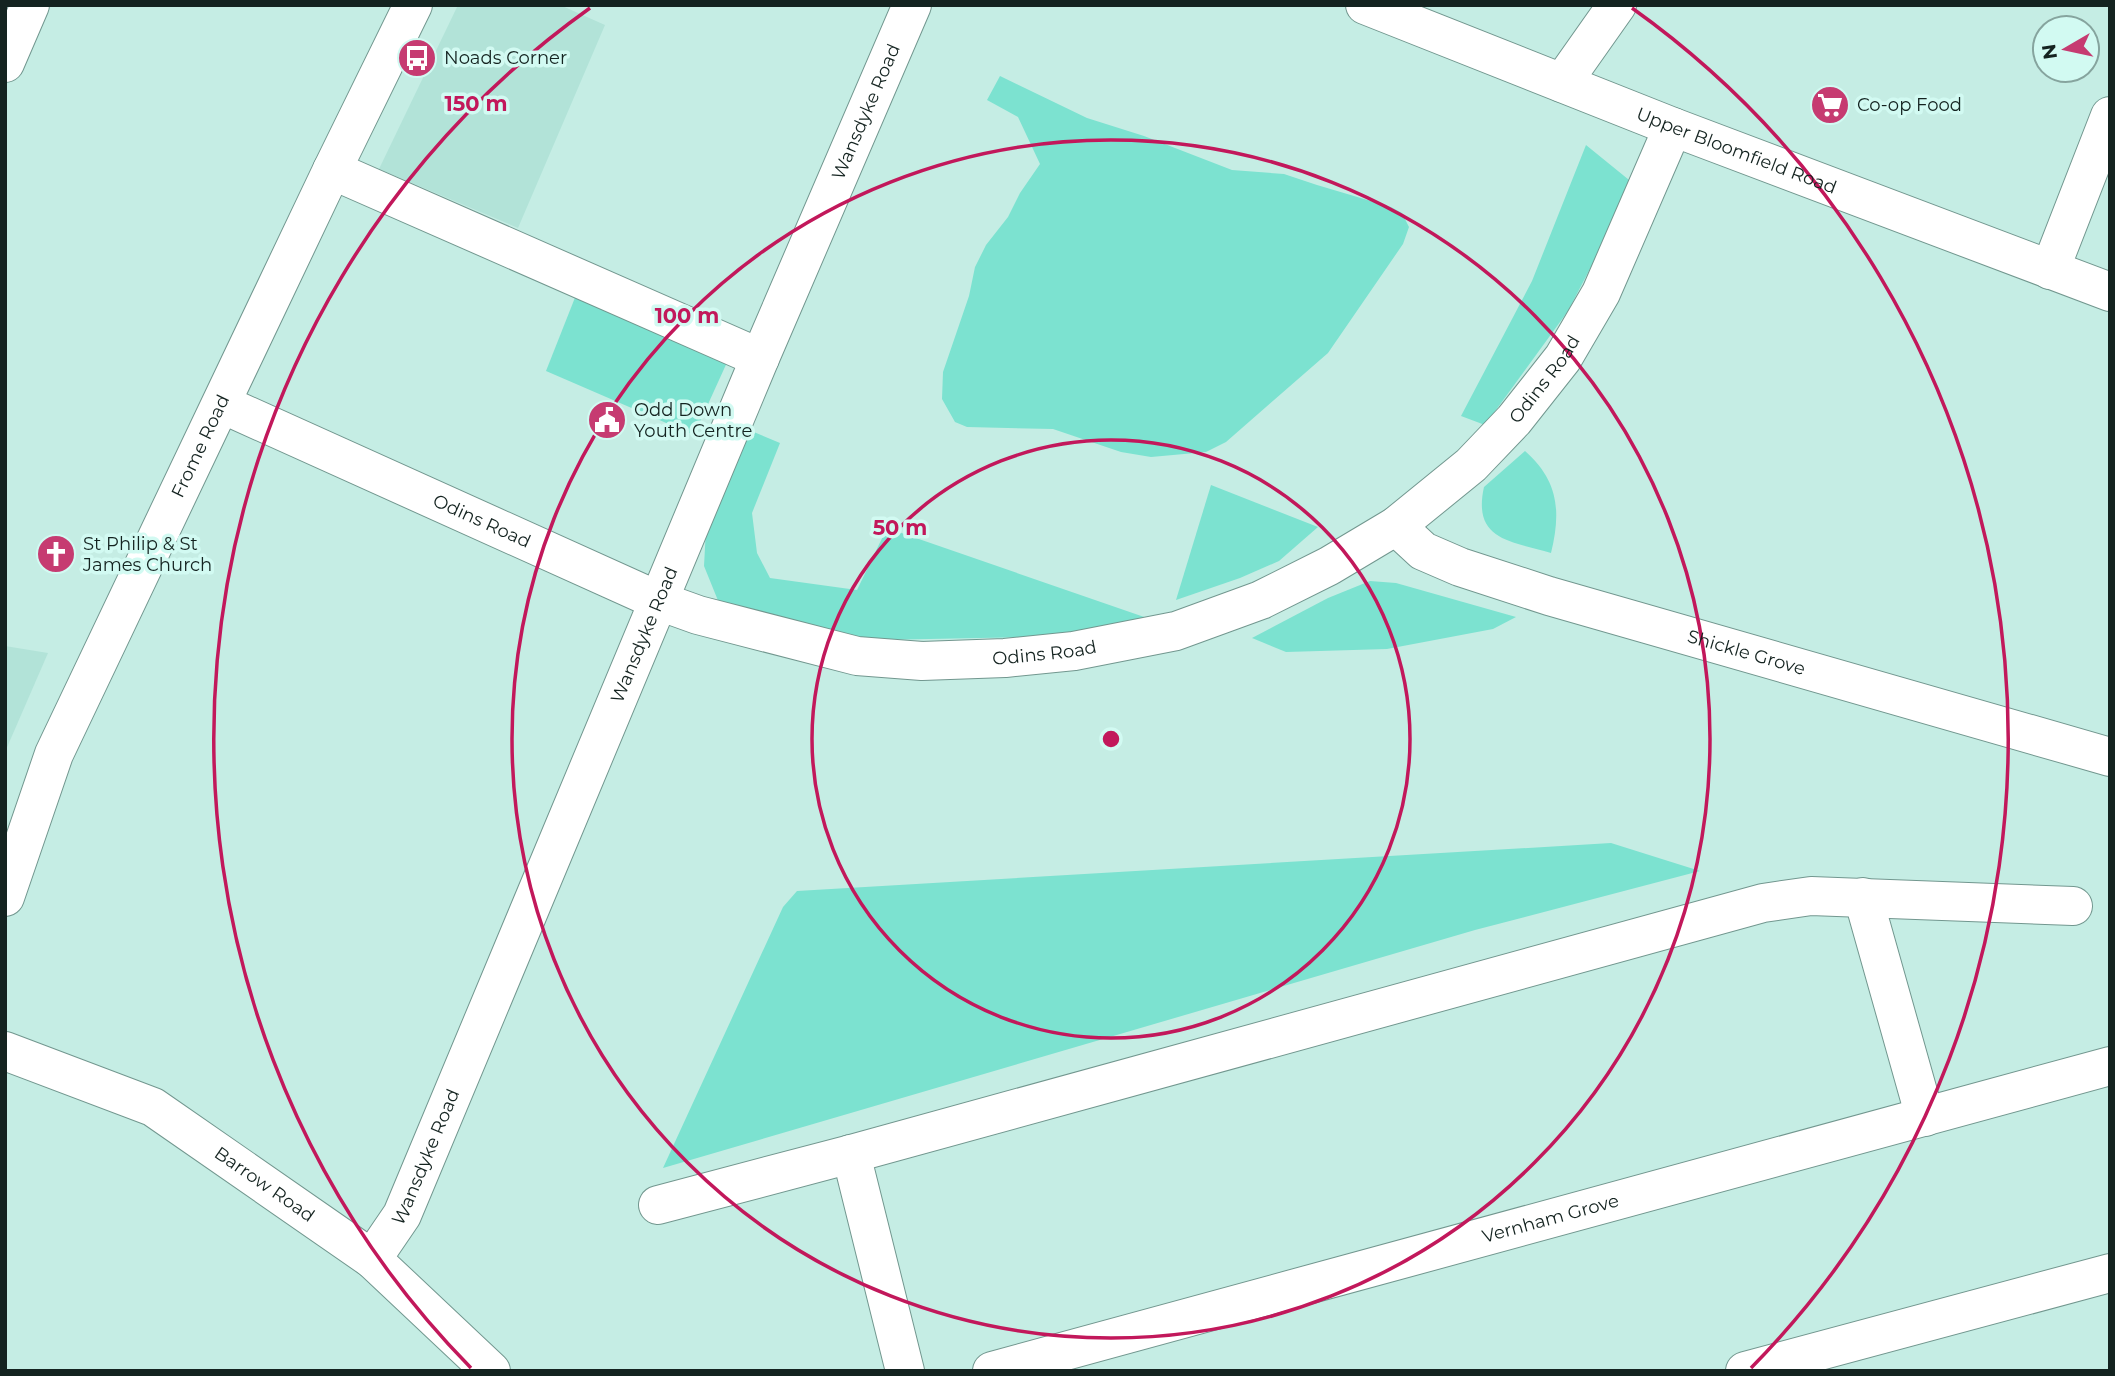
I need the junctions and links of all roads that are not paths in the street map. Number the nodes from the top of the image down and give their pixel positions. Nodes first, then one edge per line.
1 (30, 5) edge
2 (414, 5) edge
3 (912, 5) edge
4 (1365, 5) edge
5 (1617, 5) edge
6 (5, 63) edge
7 (1562, 83) junction
8 (2110, 116) edge
9 (1673, 127) junction
10 (332, 170) junction
11 (2050, 270) junction
12 (2110, 292) edge
13 (760, 358) junction
14 (222, 404) junction
15 (1396, 526) junction
16 (659, 601) junction
17 (2110, 757) edge
18 (5, 897) edge
19 (1863, 897) junction
20 (2073, 906) dead end
21 (5, 1051) edge
22 (2110, 1066) edge
23 (1925, 1117) junction
24 (851, 1154) junction
25 (658, 1205) dead end
26 (372, 1259) junction
27 (2110, 1273) edge
28 (491, 1371) edge
29 (905, 1371) edge
30 (992, 1371) edge
31 (1745, 1371) edge

1 - 6 street
2 - 10 street, Frome Road
3 - 13 street, Wansdyke Road
4 - 7 street, Upper Bloomfield Road
5 - 7 street
7 - 9 street, Upper Bloomfield Road
8 - 11 street
9 - 11 street, Upper Bloomfield Road
9 - 15 street, Odins Road
10 - 13 street
10 - 14 street, Frome Road
11 - 12 street, Upper Bloomfield Road
13 - 16 street, Wansdyke Road
14 - 16 street, Odins Road
14 - 18 street, Frome Road
15 - 16 street, Odins Road
15 - 17 street, Shickle Grove
16 - 26 street, Wansdyke Road
19 - 20 street
19 - 23 street
19 - 24 street
21 - 26 street, Barrow Road
22 - 23 street, Vernham Grove
23 - 30 street, Vernham Grove
24 - 25 street
24 - 29 street
26 - 28 street, Barrow Road
27 - 31 street

